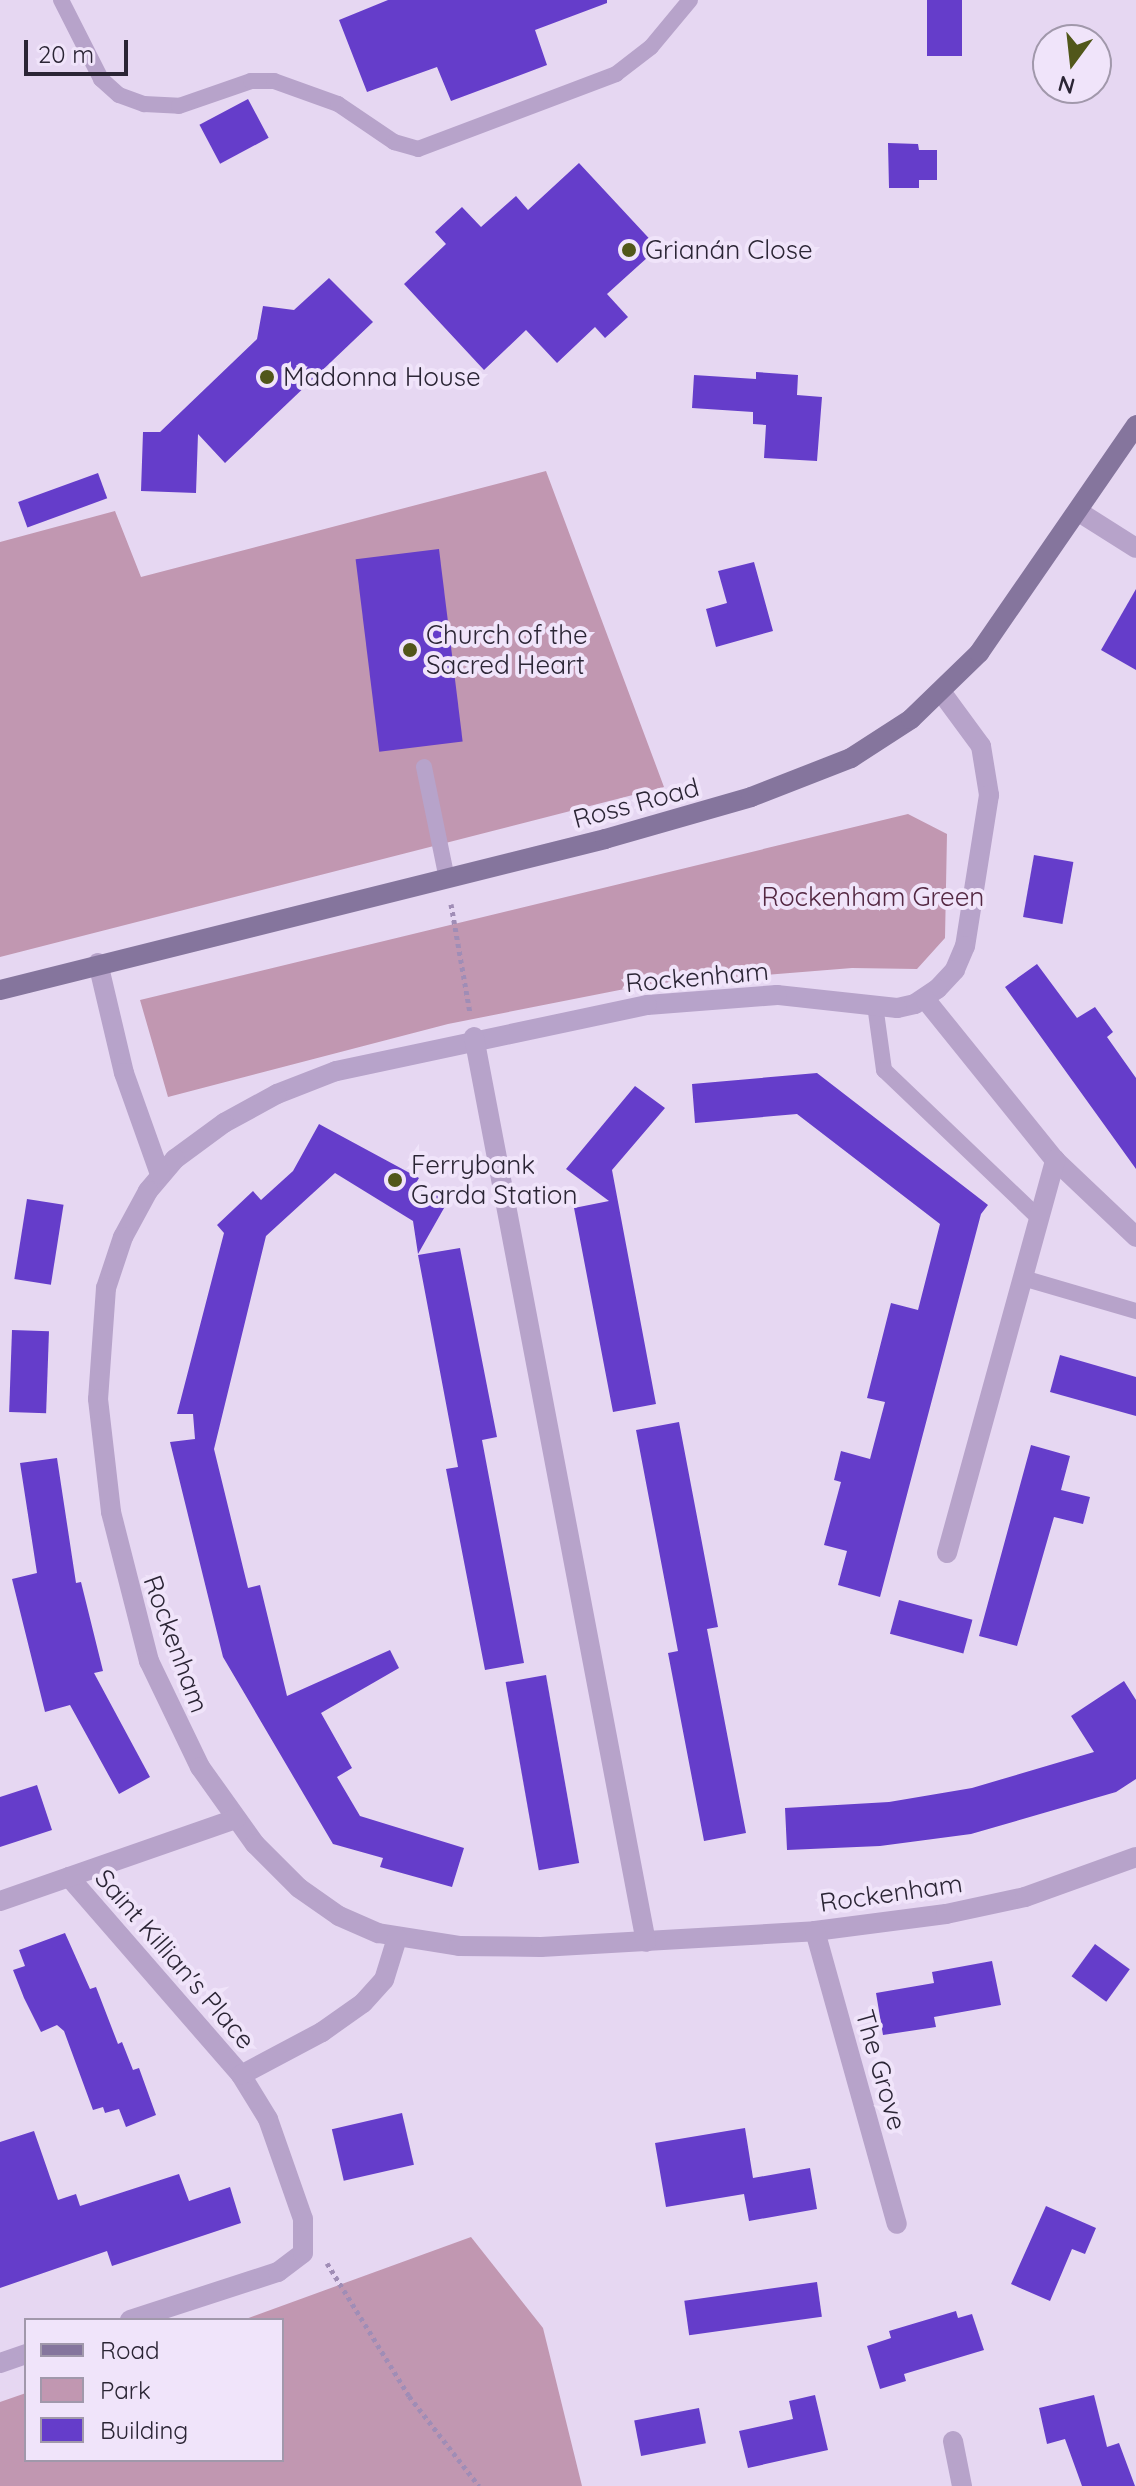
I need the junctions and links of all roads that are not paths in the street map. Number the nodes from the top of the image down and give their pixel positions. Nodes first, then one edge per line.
1 (61, 0) edge
2 (690, 0) edge
3 (1136, 425) edge
4 (1079, 512) junction
5 (1136, 548) edge
6 (942, 693) junction
7 (424, 767) dead end
8 (447, 879) junction
9 (98, 963) junction
10 (0, 990) edge
11 (925, 999) junction
12 (875, 1005) junction
13 (474, 1037) junction
14 (1055, 1160) junction
15 (160, 1174) junction
16 (1039, 1218) junction
17 (1136, 1237) edge
18 (1023, 1278) junction
19 (1136, 1311) edge
20 (947, 1553) dead end
21 (236, 1819) junction
22 (1136, 1857) edge
23 (69, 1877) junction
24 (0, 1901) edge
25 (815, 1931) junction
26 (397, 1938) junction
27 (646, 1942) junction
28 (241, 2075) junction
29 (897, 2224) dead end
30 (136, 2318) edge
31 (24, 2355) edge
32 (0, 2363) edge
33 (953, 2441) dead end
34 (962, 2486) edge

1 - 2 lane
3 - 4 main road, Ross Road
4 - 5 street
4 - 6 main road, Ross Road
6 - 8 main road, Ross Road
6 - 11 street
7 - 8 lane
8 - 9 main road, Ross Road
9 - 10 main road, Ross Road
9 - 15 street
11 - 12 street, Rockenham
11 - 14 street
12 - 13 street, Rockenham
12 - 16 lane
13 - 15 street, Rockenham
13 - 27 street
14 - 16 street
14 - 17 street
15 - 21 street, Rockenham
16 - 18 street
18 - 19 lane
18 - 20 street
21 - 23 street, Saint Killian's Place
21 - 26 street, Rockenham
22 - 25 street, Rockenham
23 - 24 street, Saint Killian's Place
23 - 28 street, Saint Killian's Place
25 - 27 street, Rockenham
25 - 29 street, The Grove
26 - 27 street, Rockenham
26 - 28 street, Saint Killian's Place
28 - 30 street, Saint Killian's Place
31 - 32 street
33 - 34 street

